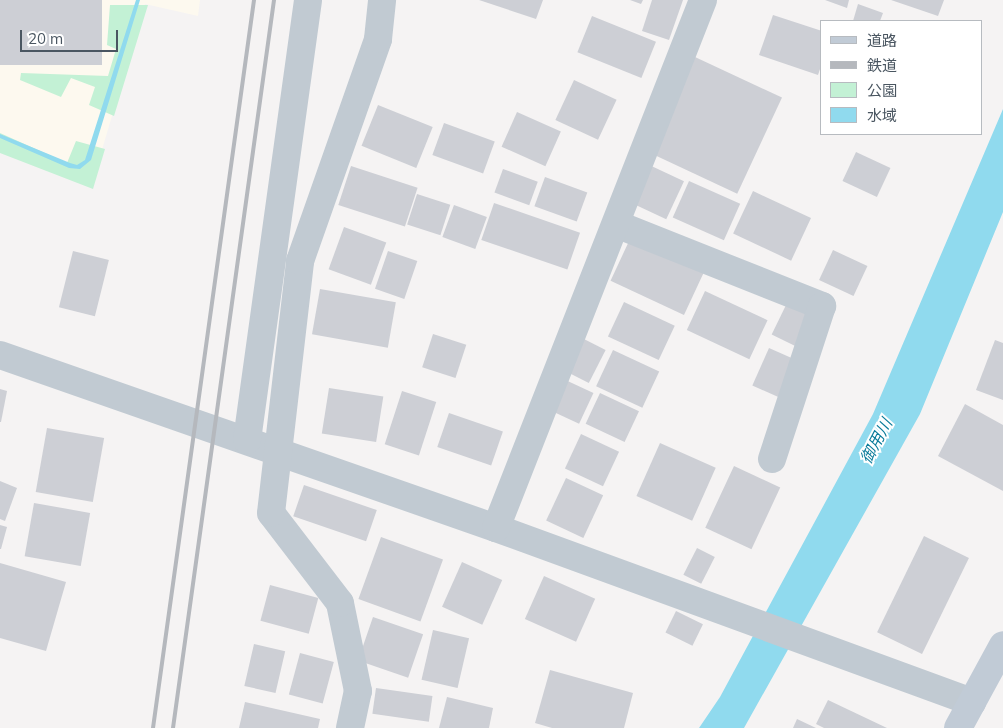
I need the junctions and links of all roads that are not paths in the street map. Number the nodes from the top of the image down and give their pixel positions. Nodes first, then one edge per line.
1 (308, 0) edge
2 (382, 0) edge
3 (703, 0) edge
4 (616, 224) junction
5 (0, 355) edge
6 (246, 440) junction
7 (279, 452) junction
8 (772, 459) dead end
9 (496, 528) junction
10 (1003, 645) edge
11 (972, 702) junction
12 (350, 728) edge
13 (958, 728) edge

1 - 6 street
2 - 7 street
3 - 4 street
4 - 8 street
4 - 9 street
5 - 6 street
6 - 7 street
7 - 9 street
7 - 12 street
9 - 11 street
10 - 11 main road
11 - 13 main road

